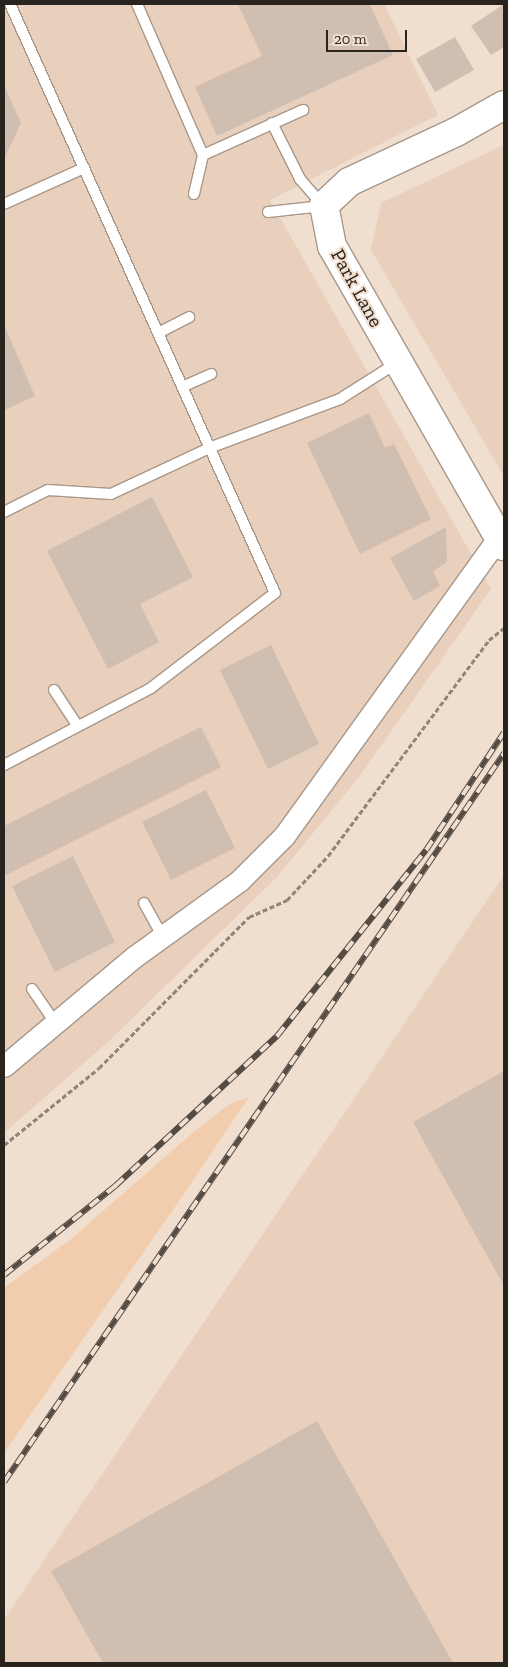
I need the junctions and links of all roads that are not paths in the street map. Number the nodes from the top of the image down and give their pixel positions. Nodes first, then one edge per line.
1 (10, 4) edge
2 (137, 4) edge
3 (504, 105) edge
4 (303, 110) dead end
5 (272, 123) junction
6 (203, 155) junction
7 (84, 168) junction
8 (194, 194) dead end
9 (4, 204) edge
10 (324, 205) junction
11 (268, 212) dead end
12 (189, 317) dead end
13 (158, 333) junction
14 (398, 361) junction
15 (211, 374) dead end
16 (182, 387) junction
17 (209, 448) junction
18 (4, 512) edge
19 (501, 542) edge
20 (54, 690) dead end
21 (77, 725) junction
22 (4, 765) edge
23 (144, 903) dead end
24 (162, 935) junction
25 (32, 989) dead end
26 (56, 1025) junction
27 (4, 1066) edge

1 - 7 lane
2 - 6 lane
3 - 10 street
4 - 5 lane
5 - 6 lane
5 - 10 lane
6 - 8 lane
7 - 9 lane
7 - 13 lane
10 - 11 lane
10 - 14 street, Park Lane
12 - 13 lane
13 - 16 lane
14 - 17 lane
14 - 19 street, Park Lane
15 - 16 lane
16 - 17 lane
17 - 18 lane
17 - 21 lane
19 - 24 street
20 - 21 lane
21 - 22 lane
23 - 24 lane
24 - 26 street
25 - 26 lane
26 - 27 street

